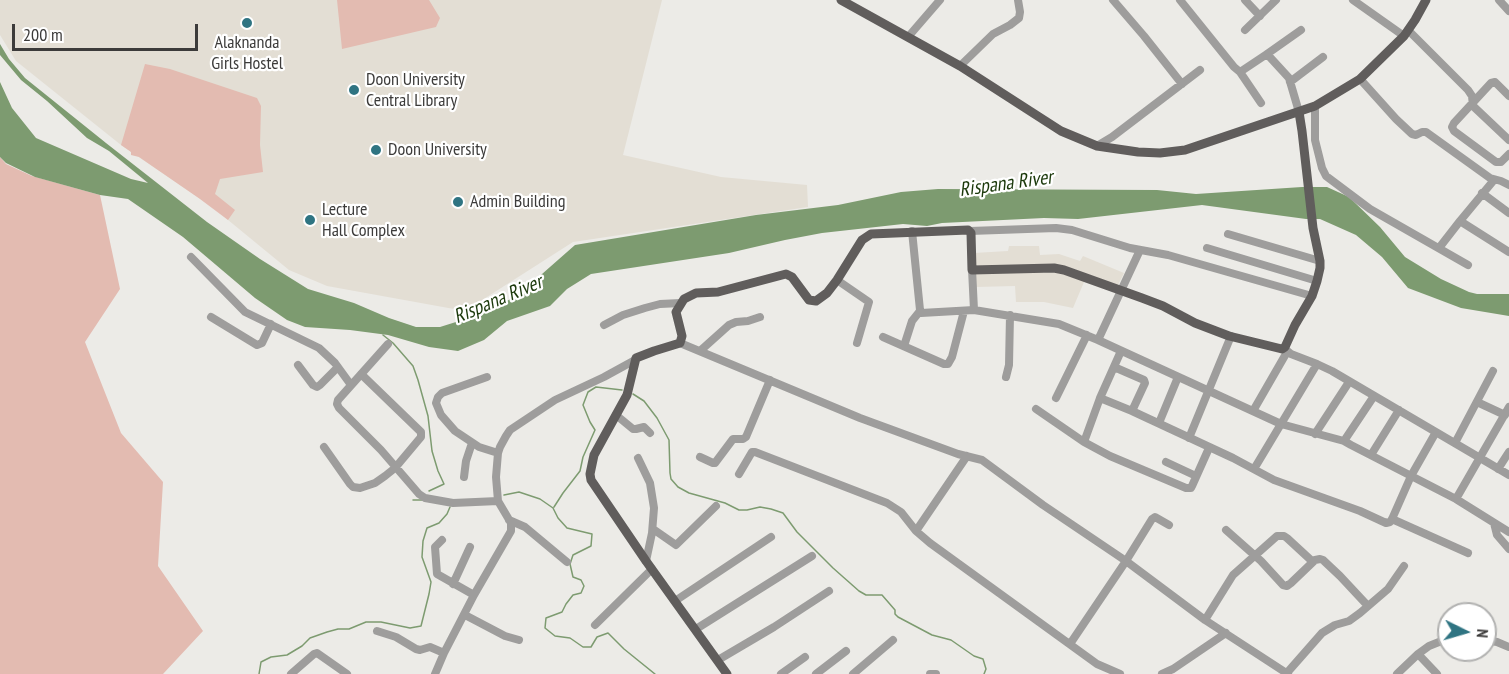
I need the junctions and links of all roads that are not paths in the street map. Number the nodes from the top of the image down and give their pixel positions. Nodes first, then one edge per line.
1 (841, 0) edge
2 (940, 0) edge
3 (1018, 0) edge
4 (1113, 0) edge
5 (1180, 0) edge
6 (1245, 0) edge
7 (1276, 0) edge
8 (1353, 0) edge
9 (1426, 0) edge
10 (1499, 0) edge
11 (1509, 10) edge
12 (1260, 16) junction
13 (1245, 30) dead end
14 (1302, 30) dead end
15 (1406, 33) junction
16 (908, 37) junction
17 (1268, 54) junction
18 (1323, 57) dead end
19 (960, 66) junction
20 (1200, 70) dead end
21 (1240, 72) junction
22 (1360, 79) junction
23 (1290, 81) junction
24 (1182, 84) junction
25 (1509, 96) edge
26 (1261, 103) dead end
27 (1471, 103) junction
28 (1315, 106) junction
29 (1299, 112) junction
30 (1509, 140) edge
31 (1097, 146) junction
32 (1509, 154) edge
33 (1494, 180) junction
34 (1509, 185) edge
35 (1482, 193) junction
36 (1509, 213) edge
37 (1460, 220) junction
38 (912, 231) junction
39 (970, 231) junction
40 (1228, 234) dead end
41 (1207, 248) dead end
42 (1439, 248) junction
43 (1140, 250) junction
44 (1509, 252) edge
45 (191, 257) dead end
46 (1320, 261) junction
47 (1468, 265) dead end
48 (972, 269) junction
49 (837, 280) junction
50 (1317, 281) junction
51 (1122, 290) junction
52 (1312, 296) junction
53 (681, 303) junction
54 (974, 310) junction
55 (920, 311) junction
56 (964, 311) junction
57 (1010, 315) junction
58 (211, 317) dead end
59 (760, 317) dead end
60 (270, 324) junction
61 (604, 325) dead end
62 (1087, 335) junction
63 (1231, 336) junction
64 (883, 338) dead end
65 (1098, 340) junction
66 (680, 343) junction
67 (857, 343) dead end
68 (388, 344) dead end
69 (904, 346) junction
70 (1285, 350) junction
71 (700, 351) junction
72 (1121, 351) junction
73 (635, 360) junction
74 (1317, 364) junction
75 (298, 365) dead end
76 (338, 367) junction
77 (1114, 367) junction
78 (1493, 371) dead end
79 (362, 374) junction
80 (487, 377) dead end
81 (1005, 377) dead end
82 (1178, 377) junction
83 (770, 381) junction
84 (1349, 382) junction
85 (351, 385) junction
86 (1209, 391) junction
87 (1374, 396) junction
88 (1056, 398) dead end
89 (1100, 398) junction
90 (1477, 402) junction
91 (1509, 407) edge
92 (1036, 409) dead end
93 (1399, 410) junction
94 (1132, 411) junction
95 (1253, 411) junction
96 (616, 415) junction
97 (1504, 415) junction
98 (1159, 423) junction
99 (1281, 424) junction
100 (1436, 432) junction
101 (650, 433) dead end
102 (1315, 434) junction
103 (1189, 438) junction
104 (1344, 441) junction
105 (1084, 442) junction
106 (472, 443) junction
107 (1455, 443) junction
108 (324, 447) dead end
109 (1209, 448) junction
110 (1509, 452) edge
111 (498, 453) junction
112 (1371, 455) junction
113 (967, 456) junction
114 (700, 457) dead end
115 (638, 458) dead end
116 (1479, 459) junction
117 (1166, 462) dead end
118 (395, 468) junction
119 (1254, 469) junction
120 (1498, 469) junction
121 (739, 474) dead end
122 (1509, 475) edge
123 (1196, 476) junction
124 (1411, 476) junction
125 (464, 477) dead end
126 (1456, 499) junction
127 (498, 501) junction
128 (716, 506) dead end
129 (1392, 519) junction
130 (509, 520) junction
131 (1494, 523) junction
132 (1169, 525) dead end
133 (653, 529) junction
134 (1226, 530) dead end
135 (916, 531) junction
136 (1509, 532) edge
137 (771, 537) dead end
138 (442, 540) dead end
139 (470, 547) dead end
140 (1509, 549) edge
141 (1468, 553) dead end
142 (1255, 555) junction
143 (812, 556) dead end
144 (646, 561) junction
145 (1126, 561) junction
146 (567, 562) dead end
147 (1313, 562) junction
148 (1404, 566) dead end
149 (652, 569) junction
150 (453, 584) junction
151 (829, 591) dead end
152 (474, 595) junction
153 (675, 601) junction
154 (1368, 606) junction
155 (465, 615) junction
156 (1205, 620) junction
157 (595, 625) dead end
158 (696, 629) junction
159 (377, 631) dead end
160 (1226, 633) junction
161 (519, 640) dead end
162 (893, 640) dead end
163 (1437, 642) edge
164 (1070, 644) junction
165 (846, 651) dead end
166 (444, 653) junction
167 (1419, 654) junction
168 (805, 657) dead end
169 (718, 660) junction
170 (291, 674) edge
171 (347, 674) edge
172 (435, 674) edge
173 (728, 674) edge
174 (781, 674) edge
175 (816, 674) edge
176 (853, 674) edge
177 (930, 674) edge
178 (936, 674) edge
179 (1120, 674) edge
180 (1162, 674) edge
181 (1287, 674) edge
182 (1397, 674) edge
183 (1437, 674) edge

1 - 16 main road
2 - 16 street
3 - 19 street
4 - 24 street
5 - 21 street
6 - 12 street
7 - 12 street
8 - 15 street
9 - 15 main road
10 - 11 street
12 - 13 street
14 - 17 street
15 - 22 main road
15 - 27 street
16 - 19 main road
17 - 21 street
17 - 23 street
18 - 23 street
19 - 31 main road
20 - 24 street
21 - 26 street
22 - 28 main road
22 - 33 street
23 - 29 street
24 - 31 street
25 - 27 street
27 - 30 street
27 - 32 street
28 - 29 main road
28 - 42 street
29 - 31 main road
29 - 46 main road
33 - 34 street
33 - 35 street
35 - 36 street
35 - 37 street
37 - 42 street
37 - 44 street
38 - 39 main road
38 - 49 main road
38 - 55 street
39 - 43 street
39 - 48 main road
40 - 46 street
41 - 50 street
42 - 47 street
43 - 51 street
43 - 52 street
45 - 60 street
46 - 50 main road
48 - 51 main road
48 - 54 street
49 - 53 main road
49 - 67 street
50 - 52 main road
51 - 63 main road
51 - 65 street
52 - 70 main road
53 - 61 street
53 - 66 main road
54 - 56 street
54 - 57 street
55 - 56 street
55 - 69 street
56 - 69 street
57 - 62 street
57 - 81 street
58 - 60 street
59 - 71 street
60 - 76 street
62 - 65 street
62 - 88 street
63 - 70 main road
63 - 86 street
64 - 69 street
65 - 72 street
66 - 71 street
66 - 73 main road
68 - 79 street
70 - 74 street
70 - 95 street
71 - 83 street
72 - 77 street
72 - 82 street
73 - 96 main road
73 - 111 street
74 - 84 street
74 - 99 street
75 - 76 street
76 - 85 street
77 - 89 street
77 - 94 street
78 - 90 street
79 - 85 street
79 - 118 street
80 - 106 street
82 - 86 street
82 - 98 street
83 - 113 street
83 - 114 street
84 - 87 street
84 - 102 street
85 - 118 street
86 - 95 street
86 - 103 street
87 - 93 street
87 - 104 street
89 - 94 street
89 - 105 street
90 - 97 street
90 - 107 street
91 - 97 street
92 - 105 street
93 - 100 street
93 - 112 street
94 - 98 street
95 - 99 street
96 - 101 street
96 - 144 main road
97 - 116 street
98 - 103 street
99 - 102 street
99 - 119 street
100 - 107 street
100 - 124 street
102 - 104 street
103 - 109 street
104 - 112 street
105 - 123 street
106 - 111 street
106 - 125 street
107 - 116 street
108 - 118 street
109 - 119 street
109 - 123 street
110 - 120 street
111 - 127 street
112 - 124 street
113 - 135 street
113 - 145 street
115 - 133 street
116 - 120 street
116 - 126 street
117 - 123 street
118 - 127 street
119 - 129 street
120 - 122 street
121 - 135 street
124 - 126 street
124 - 129 street
126 - 131 street
127 - 130 street
128 - 133 street
129 - 141 street
130 - 146 street
130 - 152 street
131 - 136 street
131 - 140 street
132 - 145 street
133 - 144 street
134 - 142 street
135 - 164 street
137 - 153 street
138 - 150 street
139 - 150 street
142 - 147 street
142 - 147 street
142 - 156 street
143 - 158 street
144 - 149 main road
145 - 156 street
145 - 164 street
147 - 154 street
148 - 154 street
149 - 153 main road
149 - 157 street
150 - 152 street
151 - 169 street
152 - 155 street
153 - 158 main road
154 - 181 street
155 - 161 street
155 - 166 street
156 - 160 street
158 - 169 main road
159 - 166 street
160 - 180 street
160 - 181 street
162 - 176 street
163 - 167 street
164 - 179 street
165 - 175 street
166 - 172 street
167 - 182 street
167 - 183 street
168 - 174 street
169 - 173 main road
170 - 171 street
177 - 178 street

